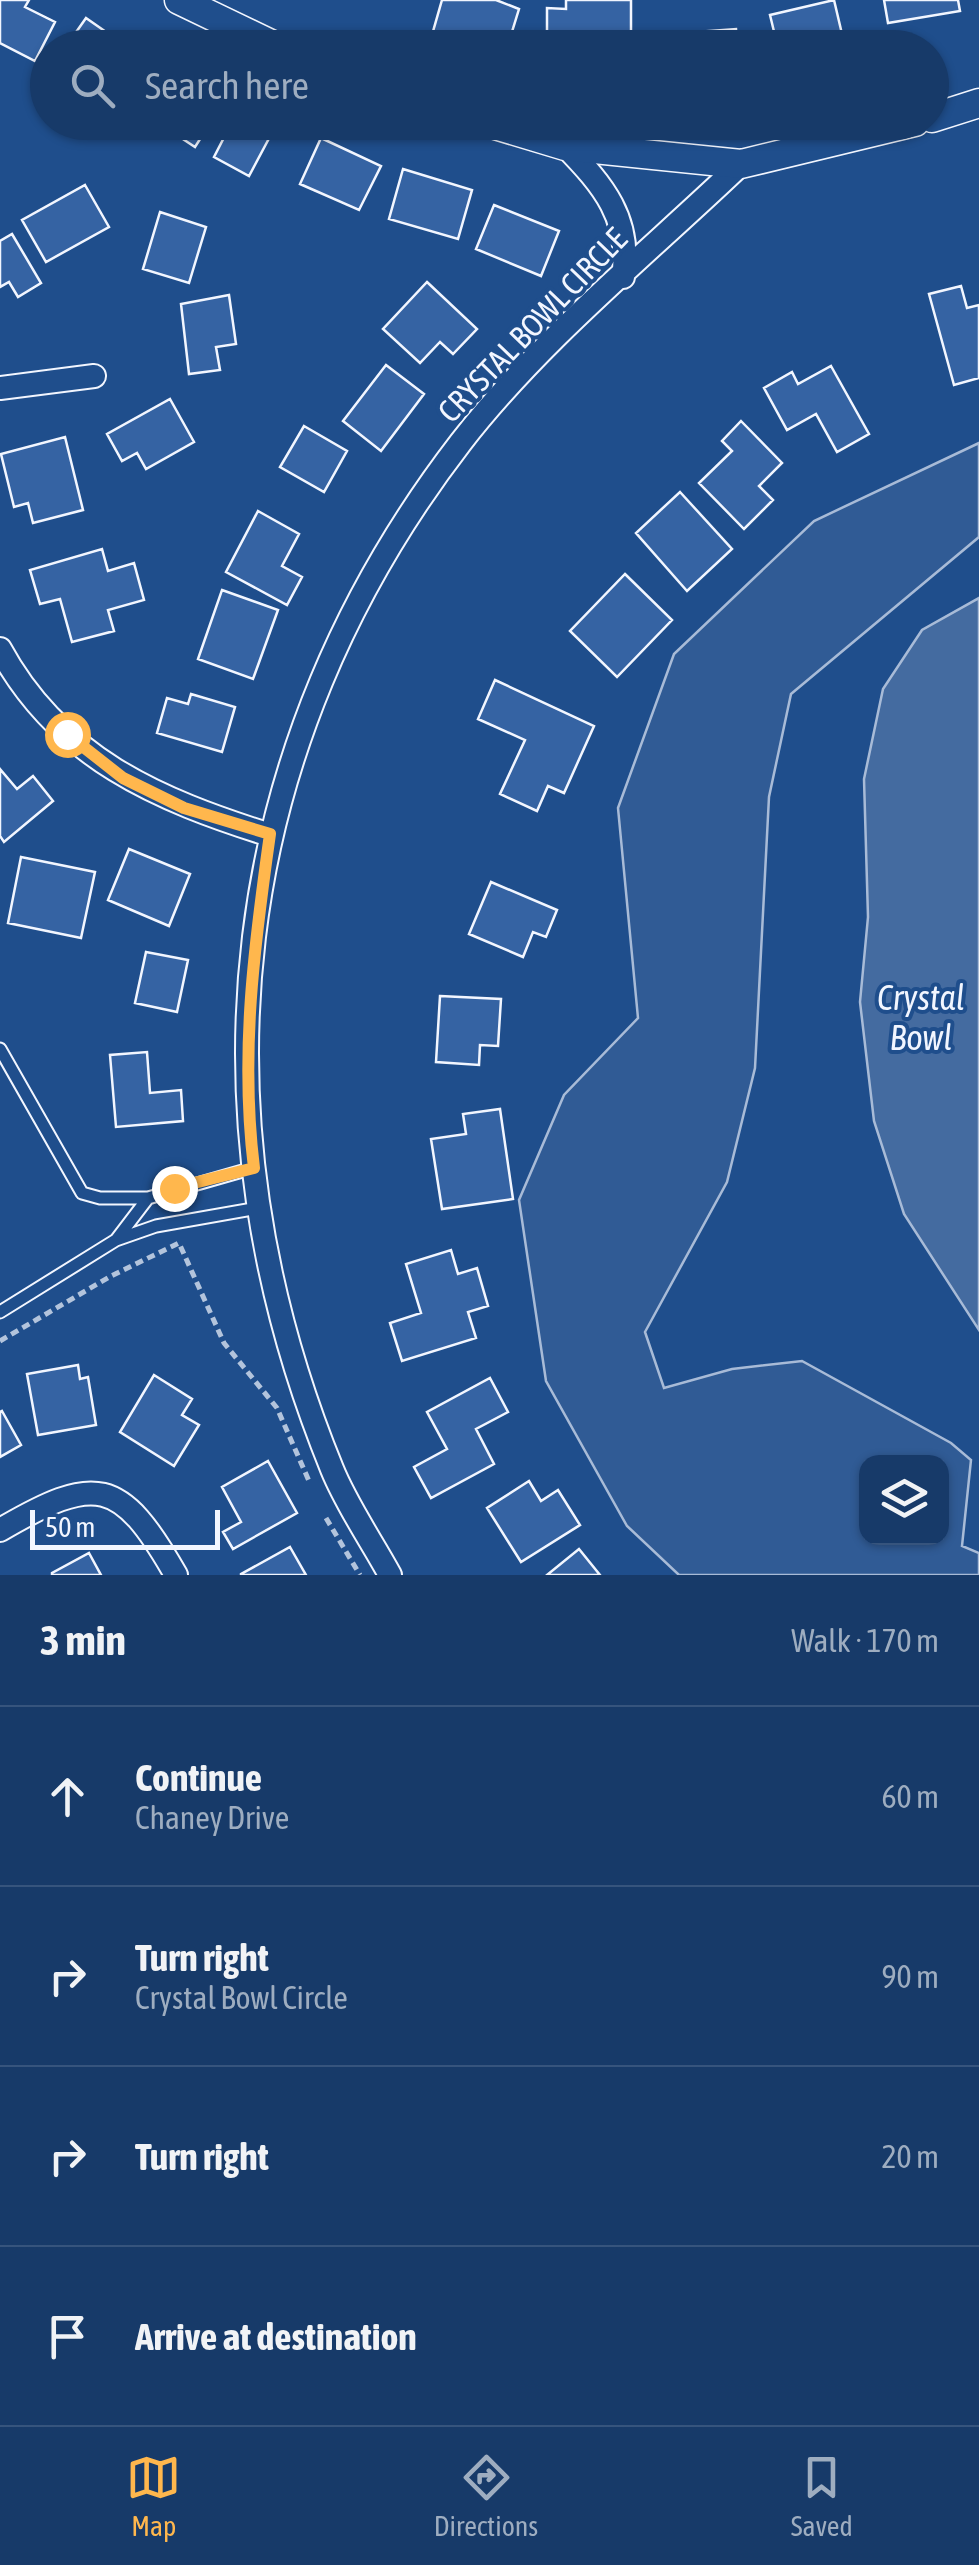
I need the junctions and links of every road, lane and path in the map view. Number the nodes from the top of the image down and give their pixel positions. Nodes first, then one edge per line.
1 (179, 0) edge
2 (242, 30) edge
3 (979, 103) edge
4 (949, 113) edge
5 (546, 140) edge
6 (840, 140) edge
7 (566, 146) junction
8 (741, 164) junction
9 (623, 276) junction
10 (94, 376) dead end
11 (0, 388) edge
12 (0, 649) edge
13 (270, 834) junction
14 (0, 1049) edge
15 (254, 1168) junction
16 (148, 1198) junction
17 (258, 1208) junction
18 (116, 1240) junction
19 (0, 1312) edge
20 (0, 1341) edge
21 (277, 1408) dead end
22 (0, 1530) edge
23 (176, 1575) edge
24 (390, 1575) edge

1 - 2 street
3 - 4 street
5 - 7 street
6 - 8 street
7 - 8 street
7 - 9 street
8 - 9 street, CRYSTAL BOWL CIRCLE
9 - 13 street, CRYSTAL BOWL CIRCLE
10 - 11 street
12 - 13 street
13 - 15 street, CRYSTAL BOWL CIRCLE
14 - 16 lane
15 - 16 lane
15 - 17 street, CRYSTAL BOWL CIRCLE
16 - 18 lane
17 - 18 lane
17 - 24 street, CRYSTAL BOWL CIRCLE
18 - 19 lane
20 - 21 path
22 - 23 street

